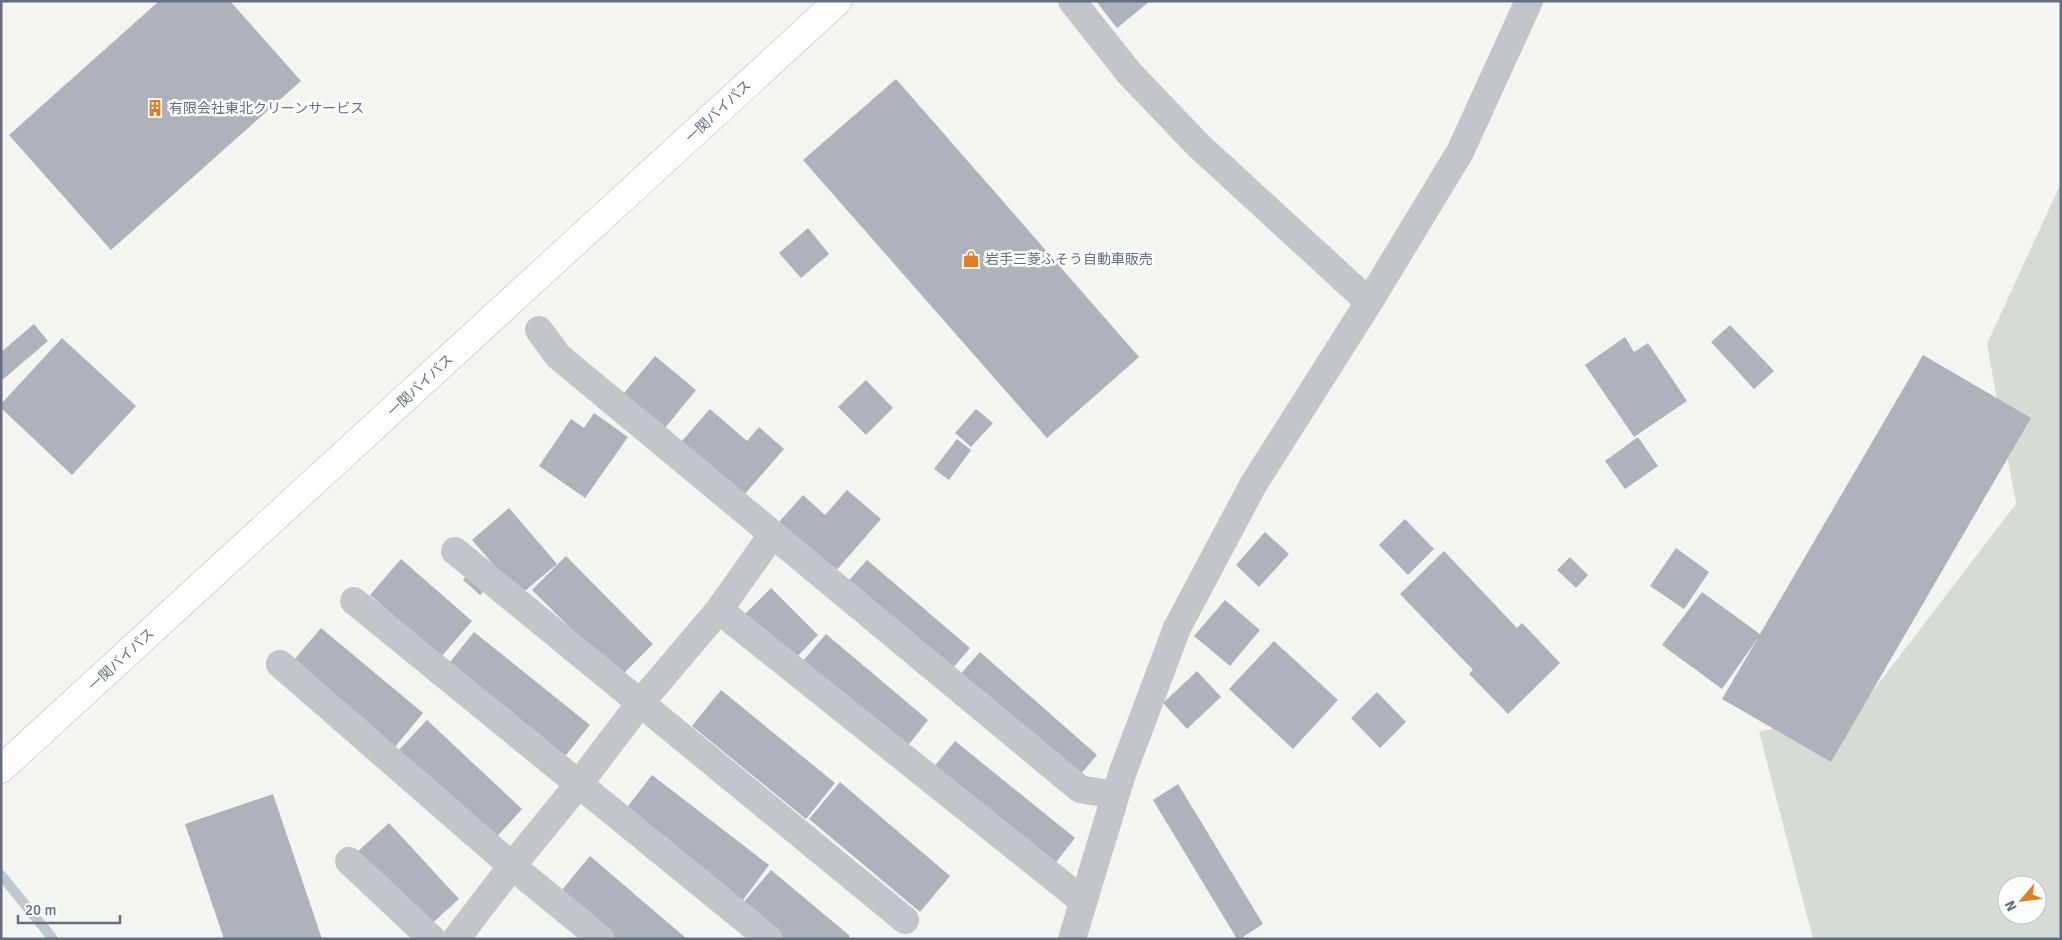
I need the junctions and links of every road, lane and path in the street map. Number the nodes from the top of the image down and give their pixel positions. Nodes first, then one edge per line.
1 (838, 1) edge
2 (1072, 1) edge
3 (1529, 1) edge
4 (1369, 302) junction
5 (539, 330) dead end
6 (772, 535) junction
7 (455, 551) dead end
8 (354, 601) dead end
9 (719, 610) junction
10 (280, 664) dead end
11 (641, 702) junction
12 (4, 767) edge
13 (578, 786) junction
14 (1103, 793) dead end
15 (349, 861) dead end
16 (512, 866) junction
17 (1083, 901) junction
18 (905, 920) dead end
19 (432, 939) edge
20 (456, 939) edge
21 (601, 939) edge
22 (768, 939) edge
23 (1072, 939) edge

1 - 12 highway, 一関バイパス
2 - 4 street
3 - 4 street
4 - 17 street
5 - 6 street
6 - 9 street
6 - 14 street
7 - 11 street
8 - 13 street
9 - 11 street
9 - 17 street
10 - 16 street
11 - 13 street
11 - 18 street
13 - 16 street
13 - 22 street
15 - 19 street
16 - 20 street
16 - 21 street
17 - 23 street

